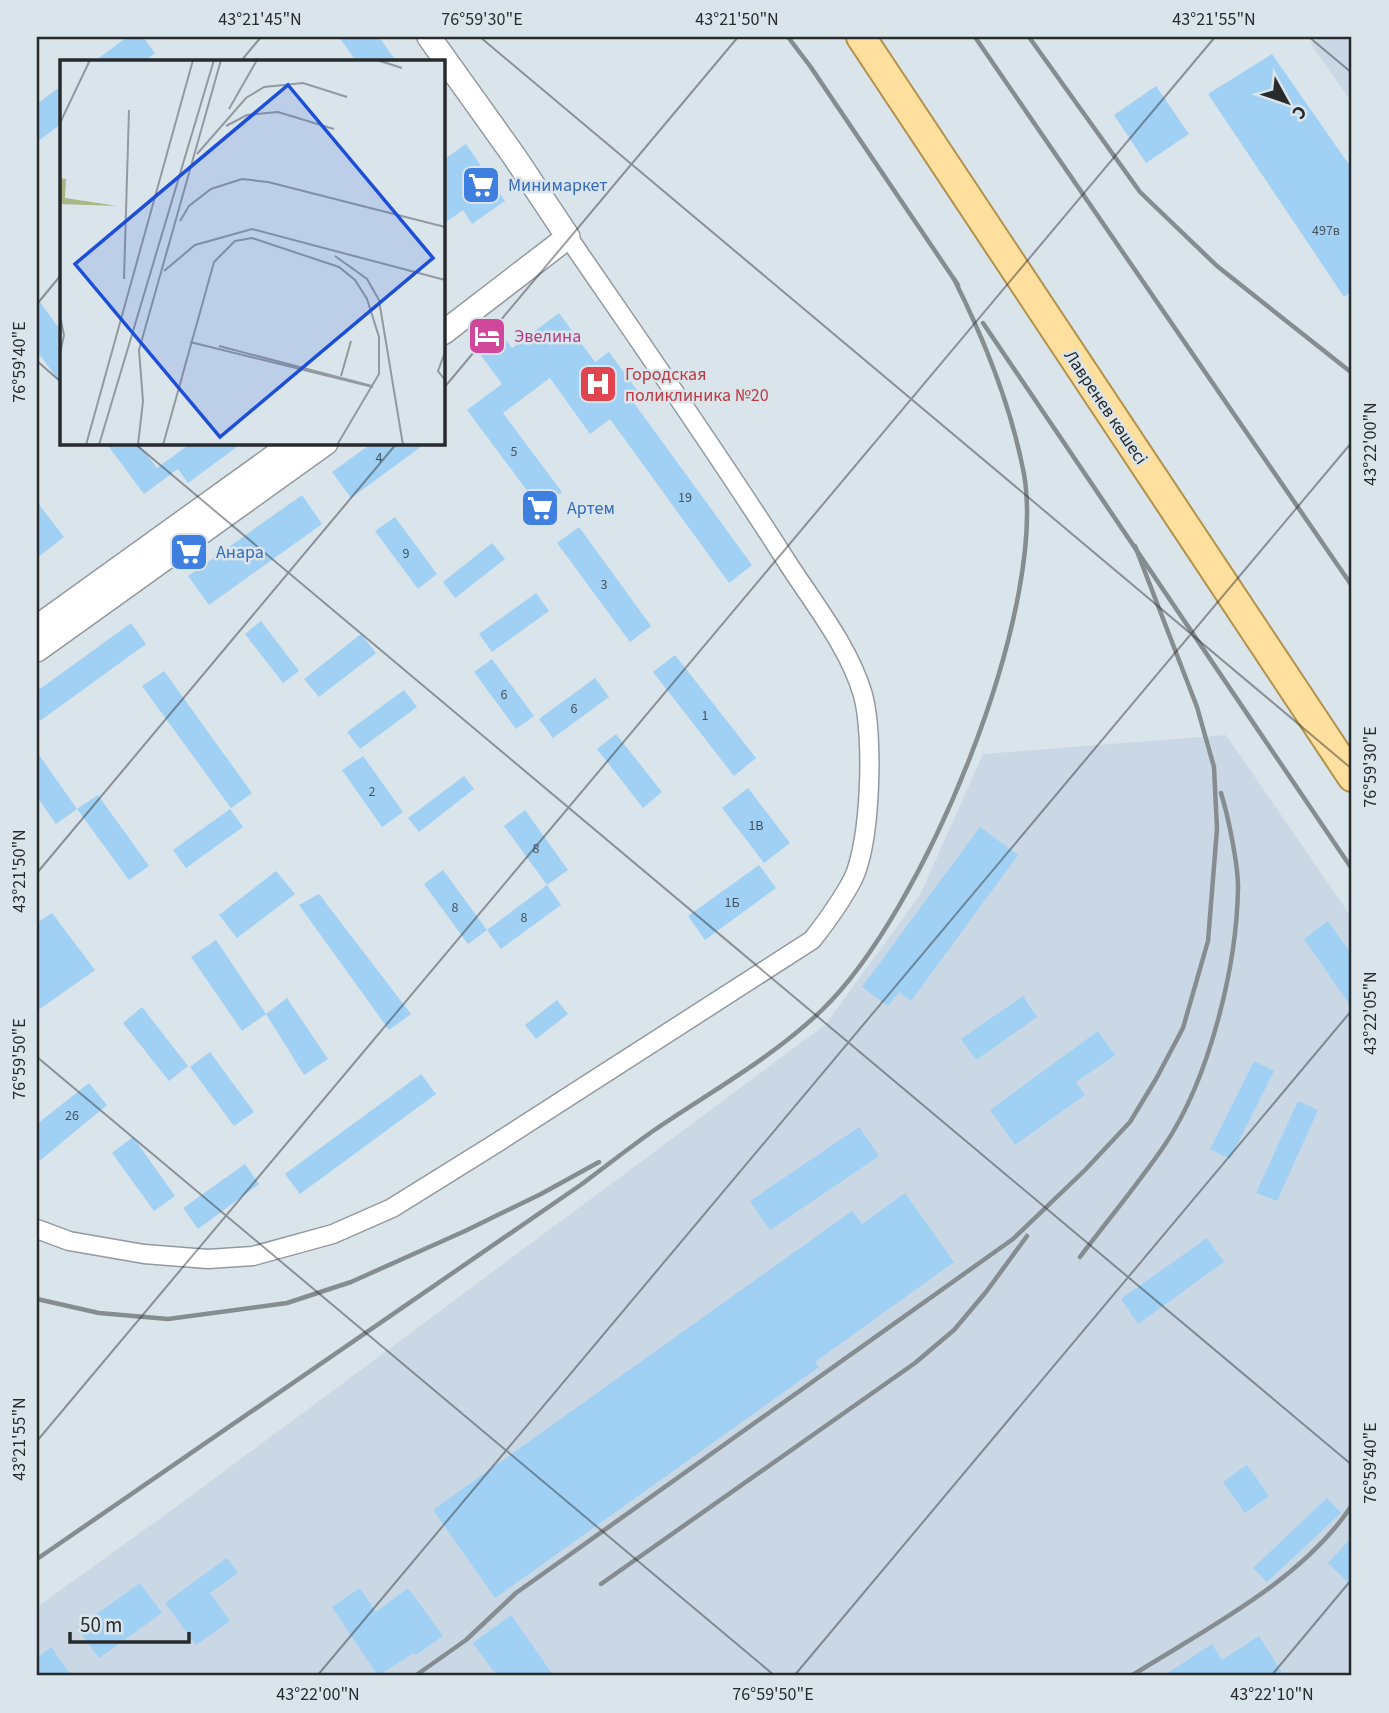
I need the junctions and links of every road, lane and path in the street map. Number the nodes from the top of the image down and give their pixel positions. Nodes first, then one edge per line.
1 (429, 37) edge
2 (861, 37) edge
3 (568, 237) junction
4 (464, 316) junction
5 (444, 332) edge
6 (444, 344) edge
7 (292, 444) edge
8 (325, 444) edge
9 (37, 627) edge
10 (37, 650) edge
11 (1352, 777) edge
12 (37, 1230) edge

1 - 3 street
2 - 11 main road, Лавренев көшесі
3 - 4 street
3 - 12 street
4 - 5 street
4 - 6 street
7 - 9 street
8 - 10 street

